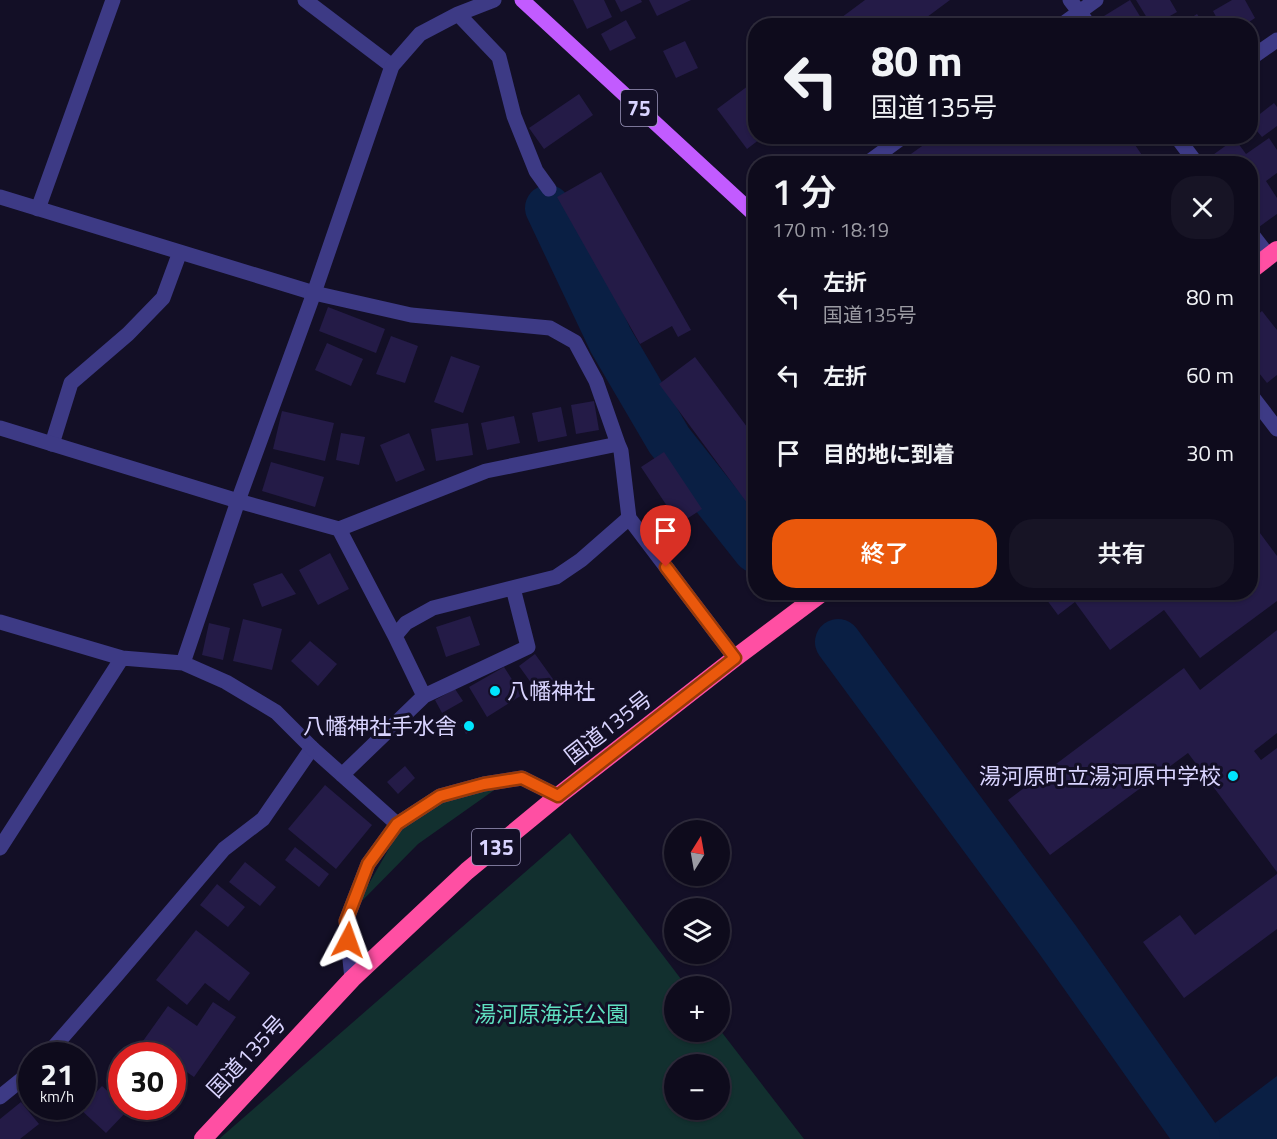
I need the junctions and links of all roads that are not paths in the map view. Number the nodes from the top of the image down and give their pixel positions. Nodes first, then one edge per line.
1 (113, 0) edge
2 (305, 0) edge
3 (494, 0) edge
4 (522, 0) edge
5 (1096, 0) edge
6 (1075, 6) edge
7 (458, 14) junction
8 (1277, 40) edge
9 (1258, 53) edge
10 (392, 66) junction
11 (893, 144) edge
12 (877, 156) edge
13 (549, 189) dead end
14 (0, 196) edge
15 (38, 209) junction
16 (748, 209) edge
17 (1258, 239) edge
18 (180, 252) junction
19 (1273, 252) edge
20 (1258, 264) edge
21 (314, 293) junction
22 (1258, 404) edge
23 (0, 428) edge
24 (1277, 429) edge
25 (52, 444) junction
26 (618, 444) junction
27 (238, 501) junction
28 (628, 518) junction
29 (339, 529) junction
30 (513, 588) junction
31 (812, 600) edge
32 (0, 622) edge
33 (395, 636) junction
34 (122, 658) junction
35 (735, 658) junction
36 (183, 663) junction
37 (424, 696) junction
38 (312, 748) junction
39 (342, 775) junction
40 (558, 796) junction
41 (397, 824) junction
42 (0, 848) edge
43 (352, 979) junction
44 (58, 1042) edge
45 (18, 1082) edge
46 (0, 1097) edge
47 (203, 1139) edge

1 - 15 street
2 - 10 street
3 - 7 street
4 - 16 main road, 75
5 - 6 street
7 - 10 street
7 - 13 street
8 - 9 street
10 - 21 street
11 - 12 street
14 - 15 street
15 - 18 street
17 - 19 street
18 - 21 street
18 - 25 street
19 - 20 highway
21 - 26 street
21 - 27 street
22 - 24 street
23 - 25 street
25 - 27 street
26 - 28 street
26 - 29 street
27 - 29 street
27 - 36 street
28 - 30 street
28 - 35 street
29 - 33 street
30 - 33 street
30 - 37 street
31 - 35 highway, 国道135号 / 135
32 - 34 street
33 - 37 street
34 - 36 street
34 - 42 street
35 - 40 highway, 国道135号 / 135
36 - 38 street
37 - 39 street
38 - 39 street
38 - 44 street
39 - 41 street
40 - 41 street
40 - 43 highway, 国道135号 / 135
41 - 43 street
43 - 47 highway, 国道135号 / 135
45 - 46 street

